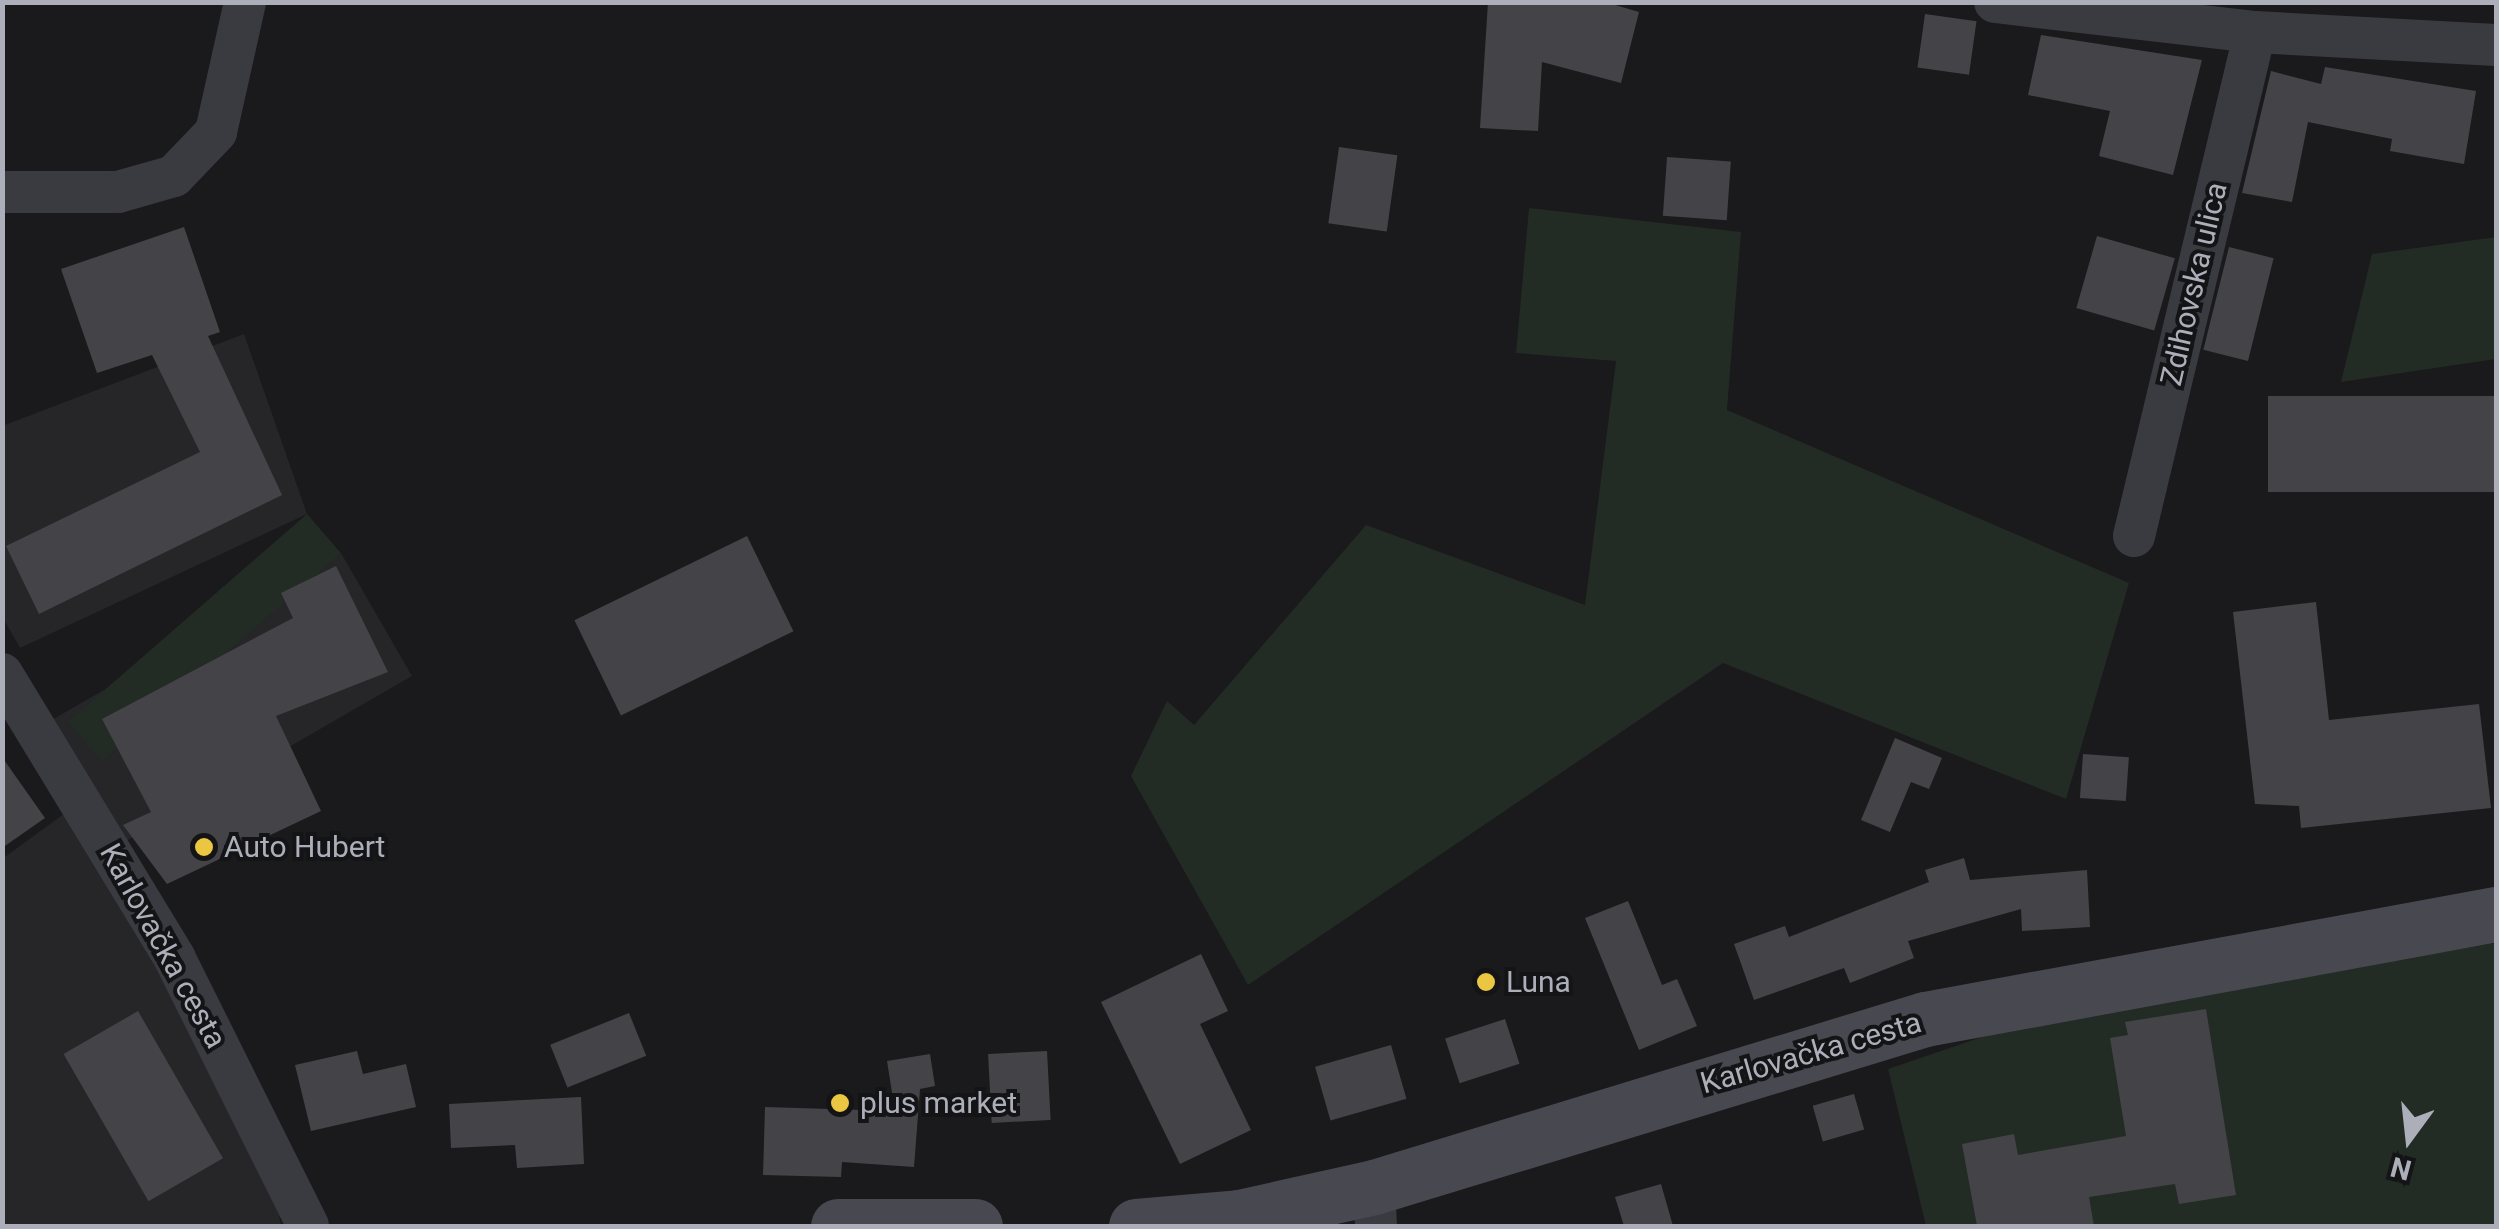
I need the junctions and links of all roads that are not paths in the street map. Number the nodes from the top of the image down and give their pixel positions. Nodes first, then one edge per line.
1 (245, 2) edge
2 (1998, 3) edge
3 (2255, 32) junction
4 (2496, 45) edge
5 (2, 192) edge
6 (2134, 536) dead end
7 (2, 674) edge
8 (2496, 914) edge
9 (1375, 1207) edge
10 (308, 1226) edge
11 (838, 1226) edge
12 (976, 1226) edge
13 (1136, 1226) edge

1 - 5 street
2 - 3 street
3 - 4 street
3 - 6 street, Zdihovska ulica
7 - 10 street, Karlovačka cesta
8 - 9 street, Karlovačka cesta
9 - 13 street, Karlovačka cesta
11 - 12 street

